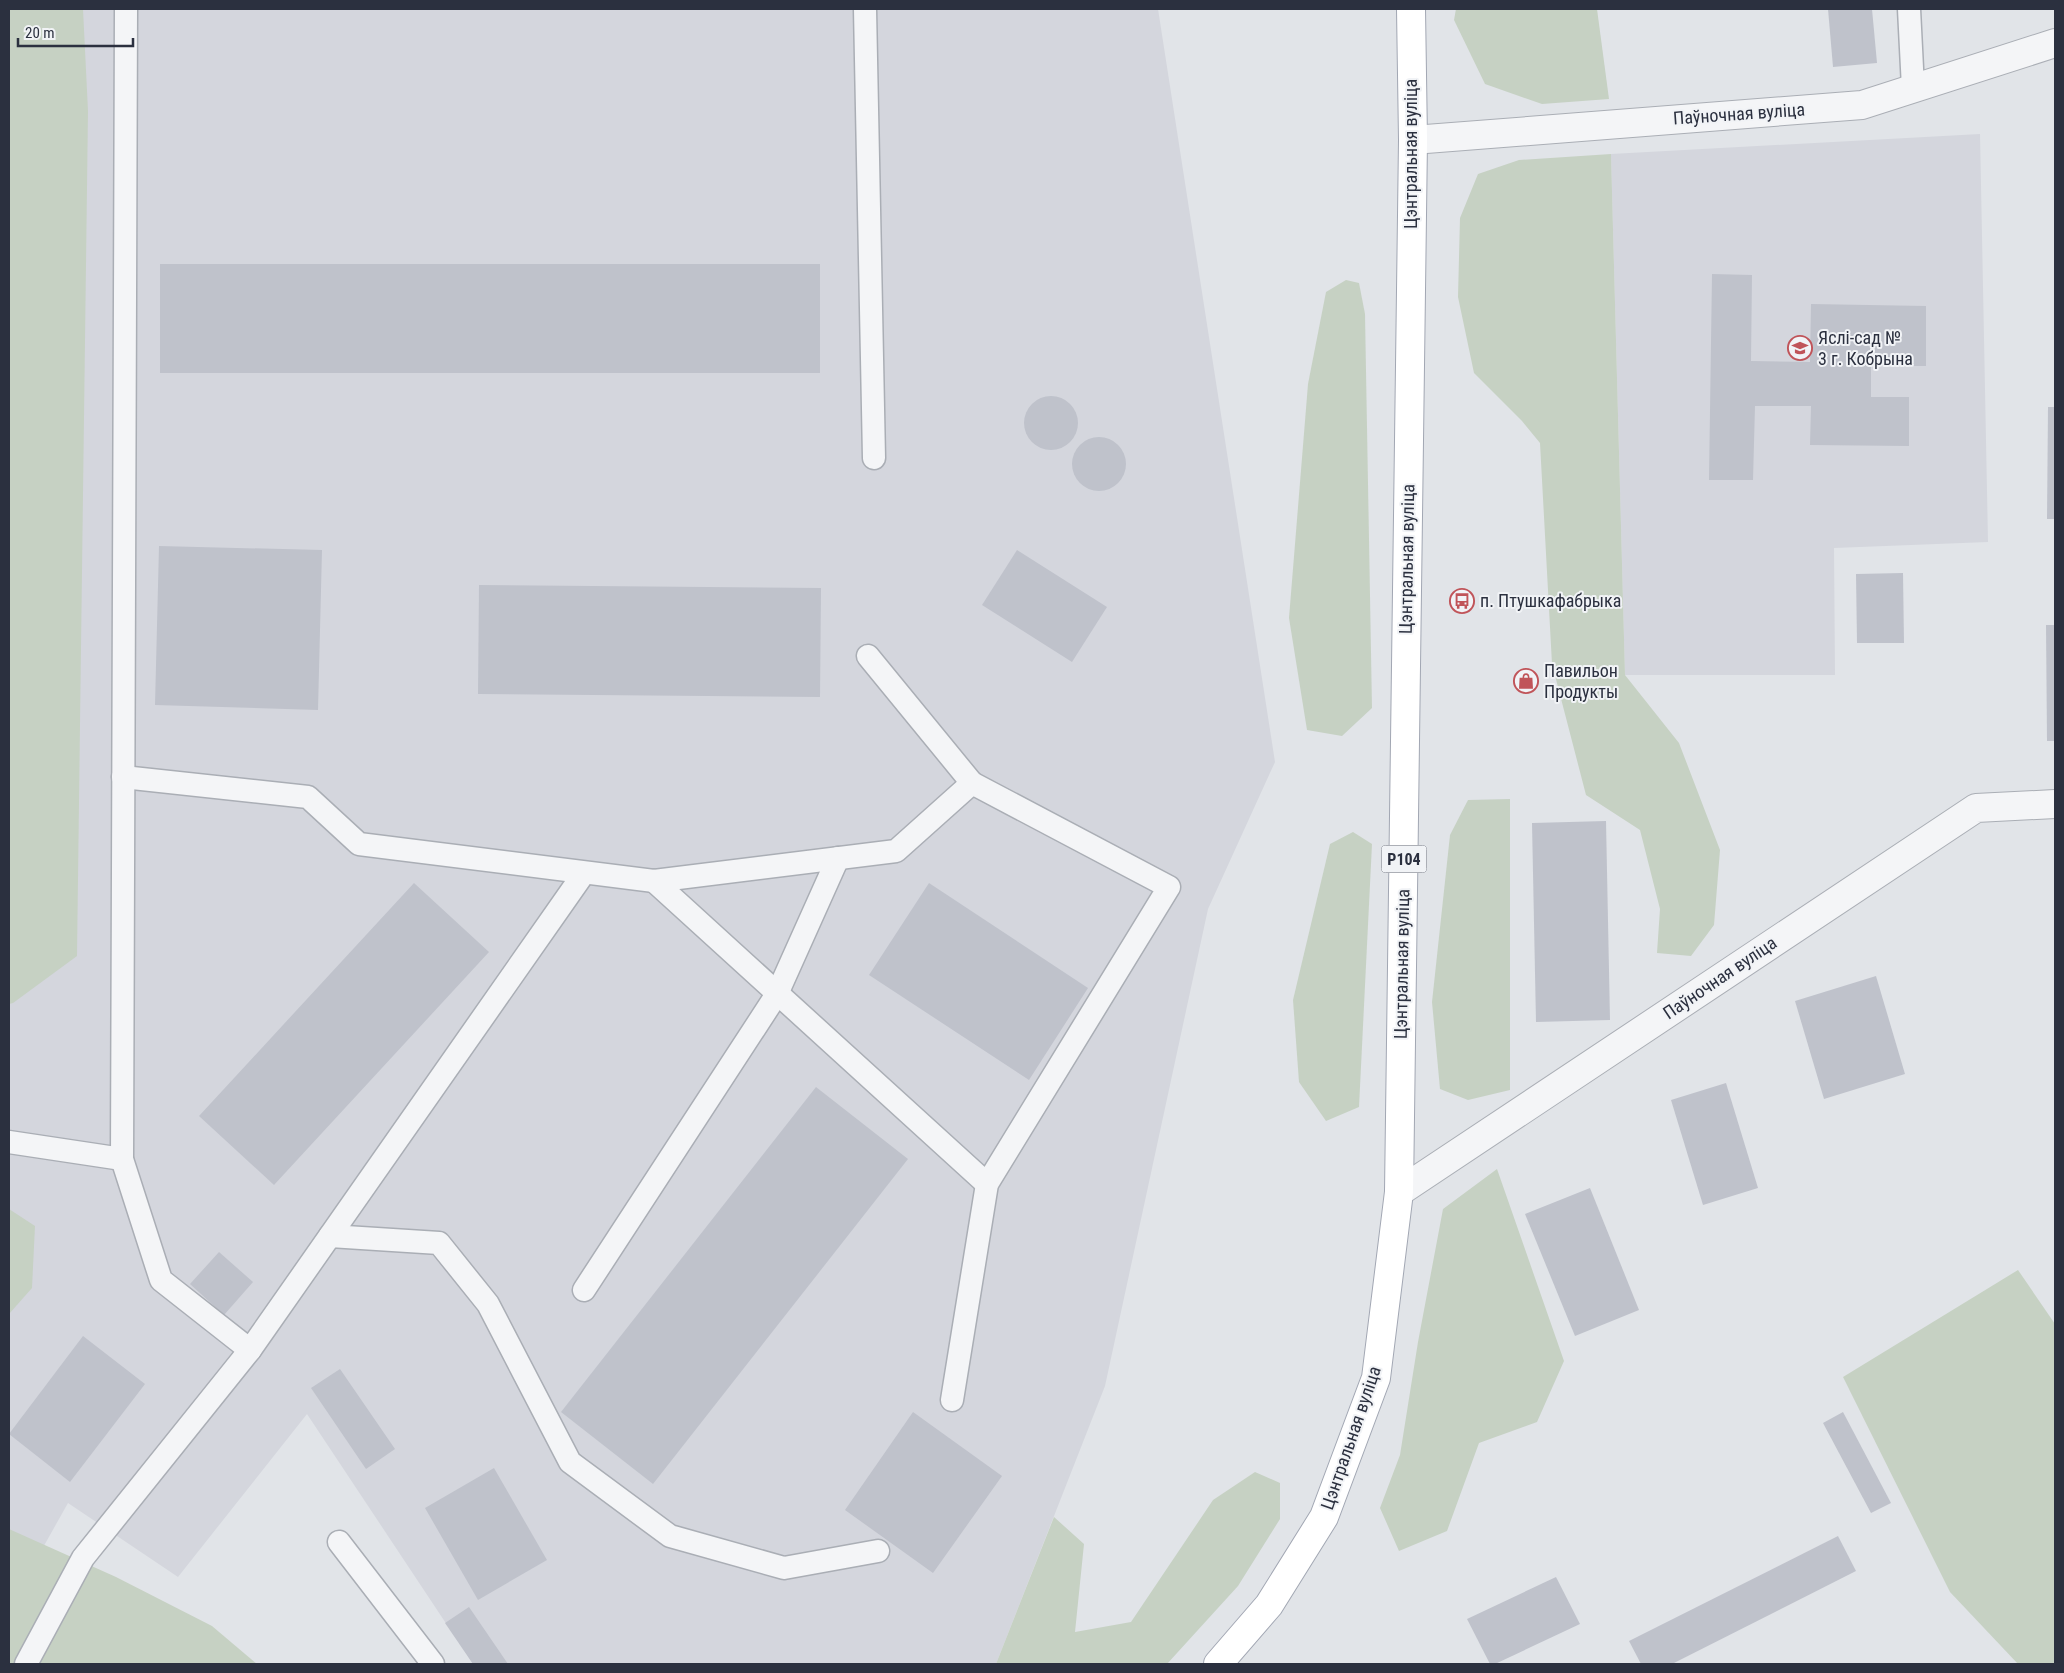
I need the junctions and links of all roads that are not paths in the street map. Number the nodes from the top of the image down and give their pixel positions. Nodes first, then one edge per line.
1 (126, 9) edge
2 (865, 9) edge
3 (1411, 9) edge
4 (1909, 9) edge
5 (2055, 43) edge
6 (1913, 88) junction
7 (1413, 140) junction
8 (874, 458) dead end
9 (868, 656) dead end
10 (123, 777) junction
11 (972, 783) junction
12 (2055, 804) edge
13 (838, 858) junction
14 (584, 873) junction
15 (654, 881) junction
16 (777, 994) junction
17 (9, 1142) edge
18 (122, 1159) junction
19 (987, 1184) junction
20 (1398, 1192) junction
21 (330, 1236) junction
22 (584, 1290) dead end
23 (250, 1350) junction
24 (952, 1400) dead end
25 (339, 1542) dead end
26 (878, 1551) dead end
27 (26, 1664) edge
28 (433, 1664) edge
29 (1218, 1664) edge

1 - 10 lane
2 - 8 lane
3 - 7 main road, Цэнтральная вуліца / Р104
4 - 6 lane
5 - 6 street, Паўночная вуліца
6 - 7 street, Паўночная вуліца
7 - 20 main road, Цэнтральная вуліца / Р104
9 - 11 lane
10 - 14 lane
10 - 18 lane
11 - 13 lane
11 - 19 lane
12 - 20 street, Паўночная вуліца
13 - 15 lane
13 - 16 lane
14 - 15 lane
14 - 21 lane
15 - 16 lane
16 - 19 lane
16 - 22 lane
17 - 18 lane
18 - 23 lane
19 - 24 lane
20 - 29 main road, Цэнтральная вуліца / Р104
21 - 23 lane
21 - 26 lane
23 - 27 lane
25 - 28 lane

